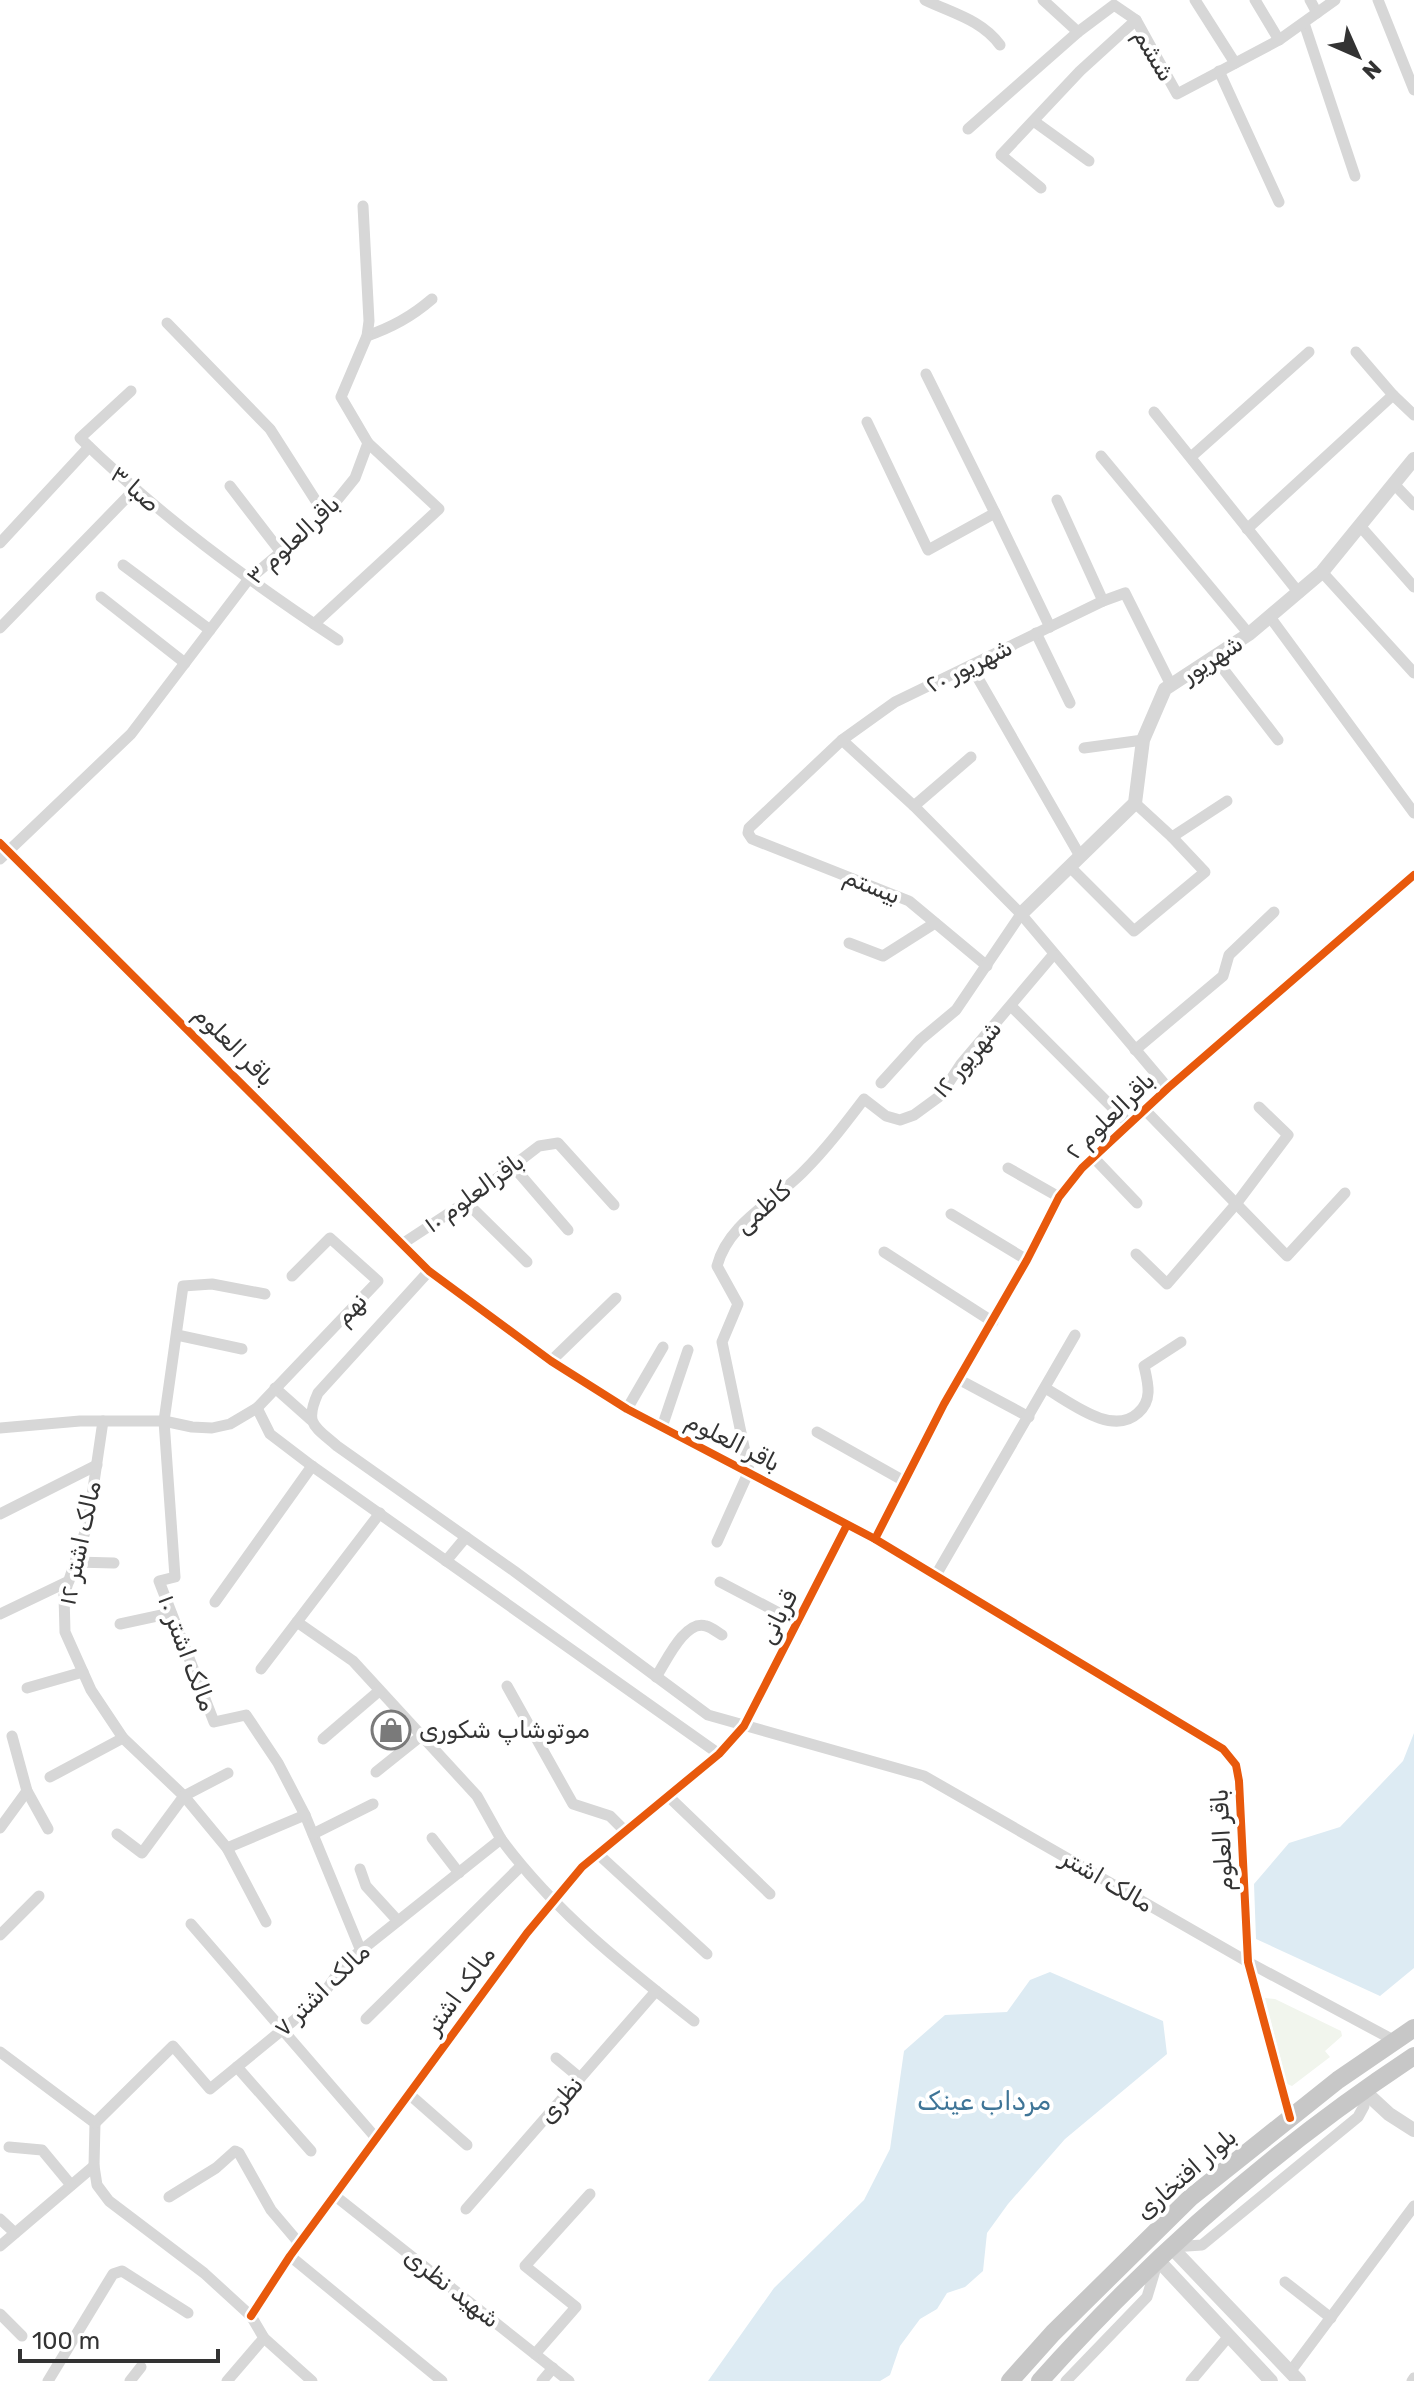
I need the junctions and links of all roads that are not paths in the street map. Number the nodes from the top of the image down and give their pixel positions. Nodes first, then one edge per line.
1 (925, 0) edge
2 (1043, 0) edge
3 (1195, 0) edge
4 (1255, 0) edge
5 (1310, 0) edge
6 (1335, 0) edge
7 (1378, 0) edge
8 (1317, 13) junction
9 (1136, 20) junction
10 (1304, 23) junction
11 (1078, 32) junction
12 (1279, 40) junction
13 (1000, 45) dead end
14 (1235, 63) junction
15 (1219, 71) junction
16 (1414, 90) edge
17 (1035, 122) junction
18 (968, 129) dead end
19 (1089, 161) dead end
20 (1355, 176) dead end
21 (1041, 188) dead end
22 (1279, 202) dead end
23 (363, 206) dead end
24 (432, 299) dead end
25 (167, 323) dead end
26 (367, 336) junction
27 (1309, 352) dead end
28 (1356, 352) dead end
29 (926, 374) dead end
30 (131, 391) dead end
31 (1393, 395) junction
32 (1154, 412) dead end
33 (1414, 415) edge
34 (867, 422) dead end
35 (368, 443) junction
36 (89, 447) junction
37 (1101, 456) dead end
38 (1191, 457) junction
39 (1414, 459) edge
40 (1394, 484) junction
41 (230, 486) dead end
42 (134, 490) junction
43 (1057, 500) dead end
44 (1414, 505) edge
45 (995, 513) junction
46 (325, 515) junction
47 (1360, 526) junction
48 (1247, 529) junction
49 (0, 543) edge
50 (280, 551) junction
51 (123, 565) dead end
52 (1322, 572) junction
53 (248, 580) junction
54 (1414, 587) edge
55 (1299, 593) junction
56 (101, 597) dead end
57 (1103, 601) junction
58 (1270, 617) junction
59 (314, 624) junction
60 (1050, 627) junction
61 (0, 628) edge
62 (210, 630) junction
63 (1036, 633) junction
64 (1249, 634) junction
65 (338, 640) dead end
66 (1214, 657) junction
67 (185, 663) junction
68 (971, 666) junction
69 (1414, 673) edge
70 (1171, 685) junction
71 (1070, 703) dead end
72 (842, 740) junction
73 (1143, 740) junction
74 (1278, 740) dead end
75 (1084, 748) dead end
76 (971, 757) dead end
77 (1227, 801) dead end
78 (1135, 803) junction
79 (914, 806) junction
80 (1414, 813) edge
81 (749, 828) joint
82 (1172, 837) junction
83 (3, 851) edge
84 (1075, 861) junction
85 (1414, 875) edge
86 (1274, 912) dead end
87 (1021, 914) junction
88 (935, 923) junction
89 (849, 943) dead end
90 (1053, 955) junction
91 (987, 966) junction
92 (1011, 1006) junction
93 (1135, 1050) junction
94 (881, 1083) dead end
95 (1168, 1088) junction
96 (864, 1099) joint
97 (1259, 1107) dead end
98 (1145, 1110) junction
99 (1129, 1124) junction
100 (1093, 1157) junction
101 (512, 1165) junction
102 (1008, 1168) dead end
103 (1345, 1193) dead end
104 (1059, 1197) junction
105 (466, 1202) junction
106 (1137, 1203) dead end
107 (1236, 1204) junction
108 (614, 1205) dead end
109 (951, 1214) dead end
110 (568, 1230) dead end
111 (402, 1244) junction
112 (884, 1252) dead end
113 (1136, 1254) dead end
114 (1027, 1260) junction
115 (527, 1262) dead end
116 (429, 1271) junction
117 (292, 1276) dead end
118 (265, 1294) dead end
119 (616, 1298) dead end
120 (993, 1322) junction
121 (177, 1335) junction
122 (1075, 1335) dead end
123 (1181, 1342) dead end
124 (663, 1347) dead end
125 (242, 1349) dead end
126 (688, 1350) dead end
127 (551, 1361) junction
128 (958, 1379) junction
129 (1045, 1388) junction
130 (279, 1392) junction
131 (257, 1408) junction
132 (627, 1409) junction
133 (310, 1415) junction
134 (1029, 1417) junction
135 (103, 1421) junction
136 (164, 1421) junction
137 (662, 1427) junction
138 (0, 1428) edge
139 (817, 1432) dead end
140 (97, 1465) junction
141 (312, 1466) junction
142 (749, 1471) junction
143 (904, 1481) junction
144 (380, 1513) junction
145 (0, 1514) edge
146 (847, 1525) junction
147 (466, 1537) junction
148 (875, 1539) junction
149 (717, 1542) dead end
150 (446, 1561) junction
151 (75, 1562) junction
152 (114, 1563) dead end
153 (936, 1575) junction
154 (69, 1581) junction
155 (720, 1582) dead end
156 (215, 1602) dead end
157 (171, 1613) junction
158 (0, 1614) edge
159 (297, 1622) junction
160 (798, 1623) junction
161 (120, 1624) dead end
162 (722, 1635) dead end
163 (261, 1669) dead end
164 (83, 1672) junction
165 (656, 1677) junction
166 (507, 1686) dead end
167 (27, 1688) dead end
168 (379, 1691) junction
169 (744, 1726) junction
170 (12, 1736) dead end
171 (421, 1736) junction
172 (123, 1738) junction
173 (323, 1739) dead end
174 (719, 1754) junction
175 (376, 1772) dead end
176 (228, 1773) dead end
177 (50, 1777) dead end
178 (27, 1791) junction
179 (184, 1796) junction
180 (668, 1796) junction
181 (373, 1804) dead end
182 (305, 1815) junction
183 (0, 1828) edge
184 (48, 1829) dead end
185 (625, 1831) junction
186 (117, 1834) dead end
187 (313, 1834) junction
188 (432, 1838) dead end
189 (501, 1839) junction
190 (227, 1848) junction
191 (598, 1854) junction
192 (521, 1866) junction
193 (360, 1869) dead end
194 (459, 1873) junction
195 (770, 1894) dead end
196 (39, 1896) dead end
197 (553, 1901) junction
198 (398, 1921) junction
199 (266, 1922) dead end
200 (191, 1924) dead end
201 (0, 1935) edge
202 (361, 1951) junction
203 (707, 1954) dead end
204 (1248, 1962) junction
205 (656, 1991) junction
206 (366, 2019) dead end
207 (694, 2021) dead end
208 (1414, 2028) edge
209 (282, 2031) junction
210 (1397, 2042) junction
211 (0, 2052) edge
212 (1414, 2057) edge
213 (556, 2058) dead end
214 (237, 2067) junction
215 (580, 2078) junction
216 (1363, 2090) junction
217 (409, 2094) junction
218 (1290, 2118) junction
219 (95, 2123) junction
220 (1414, 2130) edge
221 (376, 2138) junction
222 (467, 2145) dead end
223 (9, 2147) dead end
224 (311, 2151) dead end
225 (94, 2166) junction
226 (71, 2185) junction
227 (590, 2194) dead end
228 (334, 2195) junction
229 (169, 2197) dead end
230 (1414, 2206) edge
231 (466, 2209) dead end
232 (0, 2219) edge
233 (15, 2233) junction
234 (299, 2243) junction
235 (0, 2246) edge
236 (1164, 2254) junction
237 (290, 2256) junction
238 (1203, 2280) junction
239 (1285, 2282) dead end
240 (1189, 2293) junction
241 (188, 2313) dead end
242 (0, 2314) edge
243 (251, 2316) junction
244 (1331, 2318) junction
245 (22, 2336) dead end
246 (1229, 2336) junction
247 (264, 2338) junction
248 (535, 2354) junction
249 (141, 2367) dead end
250 (553, 2368) junction
251 (1294, 2376) edge
252 (48, 2381) edge
253 (130, 2381) edge
254 (227, 2381) edge
255 (312, 2381) edge
256 (442, 2381) edge
257 (542, 2381) edge
258 (569, 2381) edge
259 (1010, 2381) edge
260 (1040, 2381) edge
261 (1066, 2381) edge
262 (1191, 2381) edge
263 (1271, 2381) edge

1 - 13 street
2 - 11 street
3 - 14 street
4 - 12 street
5 - 8 street
6 - 8 street, ششم
7 - 16 street
8 - 10 street, ششم
9 - 11 street
9 - 15 street, ششم
9 - 17 street, ششم
10 - 12 street, ششم
10 - 20 street
11 - 18 street
12 - 14 street, ششم
14 - 15 street, ششم
15 - 22 street
17 - 19 street
17 - 21 street, ششم
23 - 26 street
24 - 26 street
25 - 46 street
26 - 35 street
27 - 38 street
28 - 31 street
29 - 45 street
30 - 36 street, صبا ۳
31 - 33 street
31 - 48 street
32 - 38 street
34 - 45 street
35 - 46 street, باقرالعلوم ۳
35 - 59 street
36 - 42 street, صبا ۳
36 - 49 street
37 - 64 street
38 - 48 street
39 - 40 street, شهریور
40 - 44 street
40 - 47 street, شهریور
41 - 50 street
42 - 53 street, صبا ۳
42 - 61 street
43 - 57 street
45 - 60 street
46 - 50 street, باقرالعلوم ۳
47 - 52 street, شهریور
47 - 54 street
48 - 55 street
50 - 53 street, باقرالعلوم ۳
51 - 62 street
52 - 55 street, شهریور
52 - 69 street
53 - 59 street, صبا ۳
53 - 62 street, باقرالعلوم ۳
55 - 58 street, شهریور
56 - 67 street
57 - 60 street, شهریور ۲۰
57 - 70 street
58 - 64 street, شهریور
58 - 80 street
59 - 65 street, صبا ۳
60 - 63 street, شهریور ۲۰
62 - 67 street, باقرالعلوم ۳
63 - 68 street, شهریور ۲۰
63 - 71 street
64 - 66 street, شهریور
66 - 70 street, شهریور
66 - 74 street
67 - 83 street, باقرالعلوم ۳
68 - 72 street, شهریور ۲۰
68 - 84 street
70 - 73 street, شهریور
72 - 79 street
72 - 81 street, شهریور ۲۰
73 - 75 street
73 - 78 street, شهریور
76 - 79 street
77 - 82 street
78 - 82 street
78 - 84 street
79 - 87 street
81 - 88 street, بیستم
82 - 84 street
83 - 111 street, باقر العلوم
84 - 87 street
85 - 95 street, باقرالعلوم ۲
86 - 93 street
87 - 90 street
87 - 91 street
88 - 89 street
88 - 91 street, بیستم
90 - 92 street, شهریور ۱۲
90 - 93 street
91 - 94 street
92 - 96 street, شهریور ۱۲
92 - 99 street
93 - 95 street
95 - 98 street, باقرالعلوم ۲
96 - 142 street, کاظمی
97 - 107 street
98 - 99 street, باقرالعلوم ۲
98 - 107 street
99 - 100 street, باقرالعلوم ۲
100 - 104 street, باقرالعلوم ۲
100 - 106 street
101 - 105 street, باقرالعلوم ۱۰
101 - 108 street, باقرالعلوم ۱۰
101 - 110 street
102 - 104 street
103 - 107 street
104 - 114 street, باقرالعلوم ۲
105 - 111 street, باقرالعلوم ۱۰
105 - 115 street
107 - 113 street
109 - 114 street
111 - 116 street, باقر العلوم
112 - 120 street
114 - 120 street, باقرالعلوم ۲
116 - 127 street, باقر العلوم
116 - 133 street
117 - 130 street, نهم
118 - 121 street, مالک اشتر ۱۰
119 - 127 street
120 - 128 street, باقرالعلوم ۲
121 - 125 street
121 - 136 street, مالک اشتر ۱۰
122 - 129 street
123 - 129 street
124 - 132 street
126 - 137 street
127 - 132 street, باقر العلوم
128 - 134 street
128 - 143 street, باقرالعلوم ۲
129 - 134 street
130 - 131 street
130 - 133 street
131 - 136 street
131 - 141 street
132 - 137 street, باقر العلوم
133 - 147 street
134 - 153 street
135 - 136 street
135 - 138 street
135 - 140 street, مالک اشتر ۱۲
136 - 157 street, مالک اشتر ۱۰
137 - 142 street, باقر العلوم
139 - 143 street
140 - 145 street
140 - 151 street, مالک اشتر ۱۲
141 - 144 street
141 - 156 street
142 - 146 street, باقر العلوم
142 - 149 street
143 - 148 street, باقرالعلوم ۲
144 - 150 street
144 - 159 street
146 - 148 street, باقر العلوم
146 - 160 street, قربانی
147 - 150 street
147 - 165 street
148 - 153 street, باقر العلوم
150 - 174 street
151 - 152 street
151 - 154 street, مالک اشتر ۱۲
153 - 204 street, باقر العلوم
154 - 158 street
154 - 164 street, مالک اشتر ۱۲
155 - 160 street
157 - 161 street
157 - 182 street, مالک اشتر ۱۰
159 - 163 street
159 - 168 street
160 - 169 street, قربانی
162 - 165 street
164 - 167 street
164 - 172 street, مالک اشتر ۱۲
165 - 169 street
166 - 185 street
168 - 171 street
168 - 173 street
169 - 174 street, مالک اشتر
169 - 204 street, مالک اشتر
170 - 178 street
171 - 175 street
171 - 189 street
172 - 177 street
172 - 179 street, مالک اشتر ۱۲
174 - 180 street, مالک اشتر
176 - 179 street
178 - 183 street
178 - 184 street
179 - 186 street
179 - 190 street, مالک اشتر ۱۲
180 - 185 street, مالک اشتر
180 - 195 street
181 - 187 street
182 - 187 street, مالک اشتر ۱۰
182 - 190 street
185 - 191 street, مالک اشتر
187 - 202 street, مالک اشتر ۱۰
188 - 194 street
189 - 192 street
189 - 194 street, مالک اشتر ۷
190 - 199 street, مالک اشتر ۱۲
191 - 197 street, مالک اشتر
191 - 203 street
192 - 197 street
192 - 206 street
193 - 198 street
194 - 198 street, مالک اشتر ۷
196 - 201 street
197 - 205 street
197 - 217 street, مالک اشتر
198 - 202 street, مالک اشتر ۷
200 - 209 street
202 - 209 street, مالک اشتر ۷
204 - 210 street
204 - 218 street, باقر العلوم
205 - 207 street
205 - 215 street, نظری
208 - 210 highway, بلوار افتخاری
209 - 214 street, مالک اشتر ۷
209 - 221 street
210 - 218 highway, بلوار افتخاری
211 - 219 street
212 - 216 highway, بلوار افتخاری
213 - 215 street
214 - 219 street, مالک اشتر ۷
214 - 224 street
215 - 231 street, نظری
216 - 220 street
216 - 236 highway, بلوار افتخاری
217 - 221 street, مالک اشتر
217 - 222 street
218 - 259 highway, بلوار افتخاری
219 - 225 street
221 - 228 street, مالک اشتر
223 - 226 street
225 - 226 street
225 - 243 street
226 - 233 street
227 - 248 street
228 - 234 street, مالک اشتر
228 - 248 street, شهید نظری
229 - 234 street
230 - 244 street
232 - 233 street
233 - 235 street
234 - 237 street, مالک اشتر
236 - 238 street
236 - 240 street
236 - 260 highway, بلوار افتخاری
236 - 261 street
237 - 243 street, مالک اشتر
237 - 256 street
238 - 240 street
238 - 251 street
239 - 244 street
240 - 246 street
241 - 252 street
242 - 245 street
243 - 247 street
244 - 251 street
246 - 262 street
246 - 263 street
247 - 254 street
247 - 255 street
248 - 250 street, شهید نظری
249 - 253 street
250 - 257 street
250 - 258 street, شهید نظری

